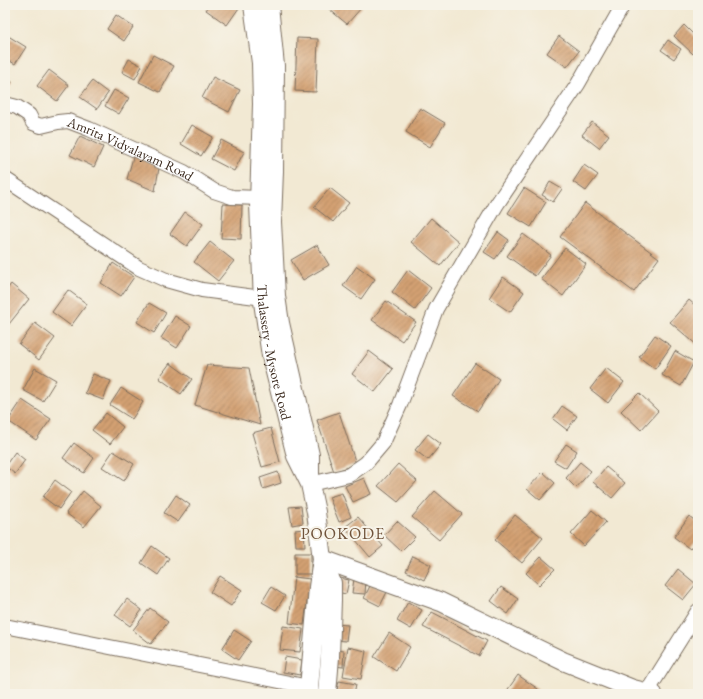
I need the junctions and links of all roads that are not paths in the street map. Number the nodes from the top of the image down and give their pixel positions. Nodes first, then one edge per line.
1 (253, 5) edge
2 (269, 5) edge
3 (623, 5) edge
4 (5, 104) edge
5 (5, 179) edge
6 (260, 198) junction
7 (263, 298) junction
8 (310, 484) junction
9 (322, 559) junction
10 (698, 611) edge
11 (5, 626) edge
12 (309, 691) edge
13 (650, 693) edge
14 (327, 694) edge

1 - 6 main road, Thalassery - Mysore Road
2 - 8 main road
3 - 8 street
4 - 6 street, Amrita Vidyalayam Road
5 - 7 street
6 - 7 main road, Thalassery - Mysore Road
7 - 8 main road, Thalassery - Mysore Road
8 - 9 main road, Thalassery - Mysore Road
9 - 12 main road, Thalassery - Mysore Road
9 - 13 main road
9 - 14 main road
10 - 13 street
11 - 12 street

